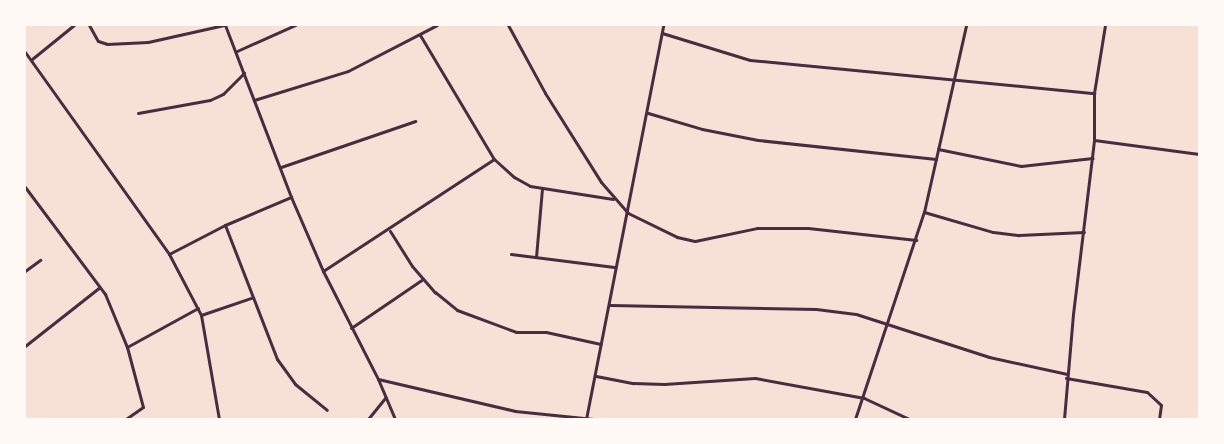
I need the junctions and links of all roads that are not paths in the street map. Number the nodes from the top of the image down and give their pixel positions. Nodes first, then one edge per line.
1 (74, 25) edge
2 (89, 25) edge
3 (225, 25) edge
4 (295, 25) edge
5 (437, 25) edge
6 (508, 25) edge
7 (663, 25) edge
8 (966, 25) edge
9 (1105, 25) edge
10 (662, 33) junction
11 (420, 35) junction
12 (237, 51) junction
13 (25, 52) edge
14 (32, 59) junction
15 (244, 73) junction
16 (954, 78) junction
17 (1094, 93) junction
18 (254, 100) junction
19 (138, 113) dead end
20 (648, 113) junction
21 (416, 121) dead end
22 (1094, 140) junction
23 (938, 149) junction
24 (1199, 154) edge
25 (1093, 158) junction
26 (494, 159) junction
27 (936, 159) junction
28 (281, 167) junction
29 (25, 187) edge
30 (542, 189) junction
31 (291, 197) junction
32 (613, 199) junction
33 (924, 212) junction
34 (628, 213) junction
35 (225, 225) junction
36 (390, 230) junction
37 (1084, 232) junction
38 (916, 240) junction
39 (169, 254) junction
40 (512, 254) dead end
41 (536, 257) junction
42 (40, 260) dead end
43 (614, 267) junction
44 (25, 271) edge
45 (323, 271) junction
46 (423, 279) junction
47 (100, 287) junction
48 (251, 298) junction
49 (610, 305) junction
50 (198, 308) junction
51 (201, 315) junction
52 (887, 322) junction
53 (351, 328) junction
54 (601, 344) junction
55 (25, 346) edge
56 (127, 347) junction
57 (596, 376) junction
58 (1067, 376) junction
59 (378, 379) junction
60 (386, 397) junction
61 (864, 398) junction
62 (327, 410) dead end
63 (586, 418) edge
64 (126, 419) edge
65 (219, 419) edge
66 (368, 419) edge
67 (395, 419) edge
68 (594, 419) edge
69 (855, 419) edge
70 (909, 419) edge
71 (1064, 419) edge
72 (1159, 419) edge

1 - 14 street
2 - 3 street
3 - 12 street
4 - 12 street
5 - 11 street
6 - 32 street
7 - 10 street
8 - 16 street
9 - 17 street
10 - 16 street
10 - 20 street
11 - 18 street
11 - 26 street
12 - 15 street
13 - 14 street
14 - 39 street
15 - 18 street
15 - 19 street
16 - 17 street
16 - 23 street
17 - 22 street
18 - 28 street
20 - 27 street
20 - 34 street
21 - 28 street
22 - 24 street
22 - 25 street
23 - 25 street
23 - 27 street
25 - 37 street
26 - 30 street
26 - 36 street
27 - 33 street
28 - 31 street
29 - 47 street
30 - 32 street
30 - 41 street
31 - 35 street
31 - 45 street
32 - 34 street
33 - 37 street
33 - 38 street
34 - 38 street
34 - 43 street
35 - 39 street
35 - 48 street
36 - 45 street
36 - 46 street
37 - 58 street
38 - 52 street
39 - 50 street
40 - 41 street
41 - 43 street
42 - 44 street
43 - 49 street
45 - 53 street
46 - 53 street
46 - 54 street
47 - 55 street
47 - 56 street
48 - 51 street
48 - 62 street
49 - 52 street
49 - 54 street
50 - 51 street
50 - 56 street
51 - 65 street
52 - 58 street
52 - 61 street
53 - 59 street
54 - 57 street
56 - 64 street
57 - 61 street
57 - 63 street
58 - 71 street
58 - 72 street
59 - 60 street
59 - 63 street
60 - 66 street
60 - 67 street
61 - 69 street
61 - 70 street
63 - 68 street

